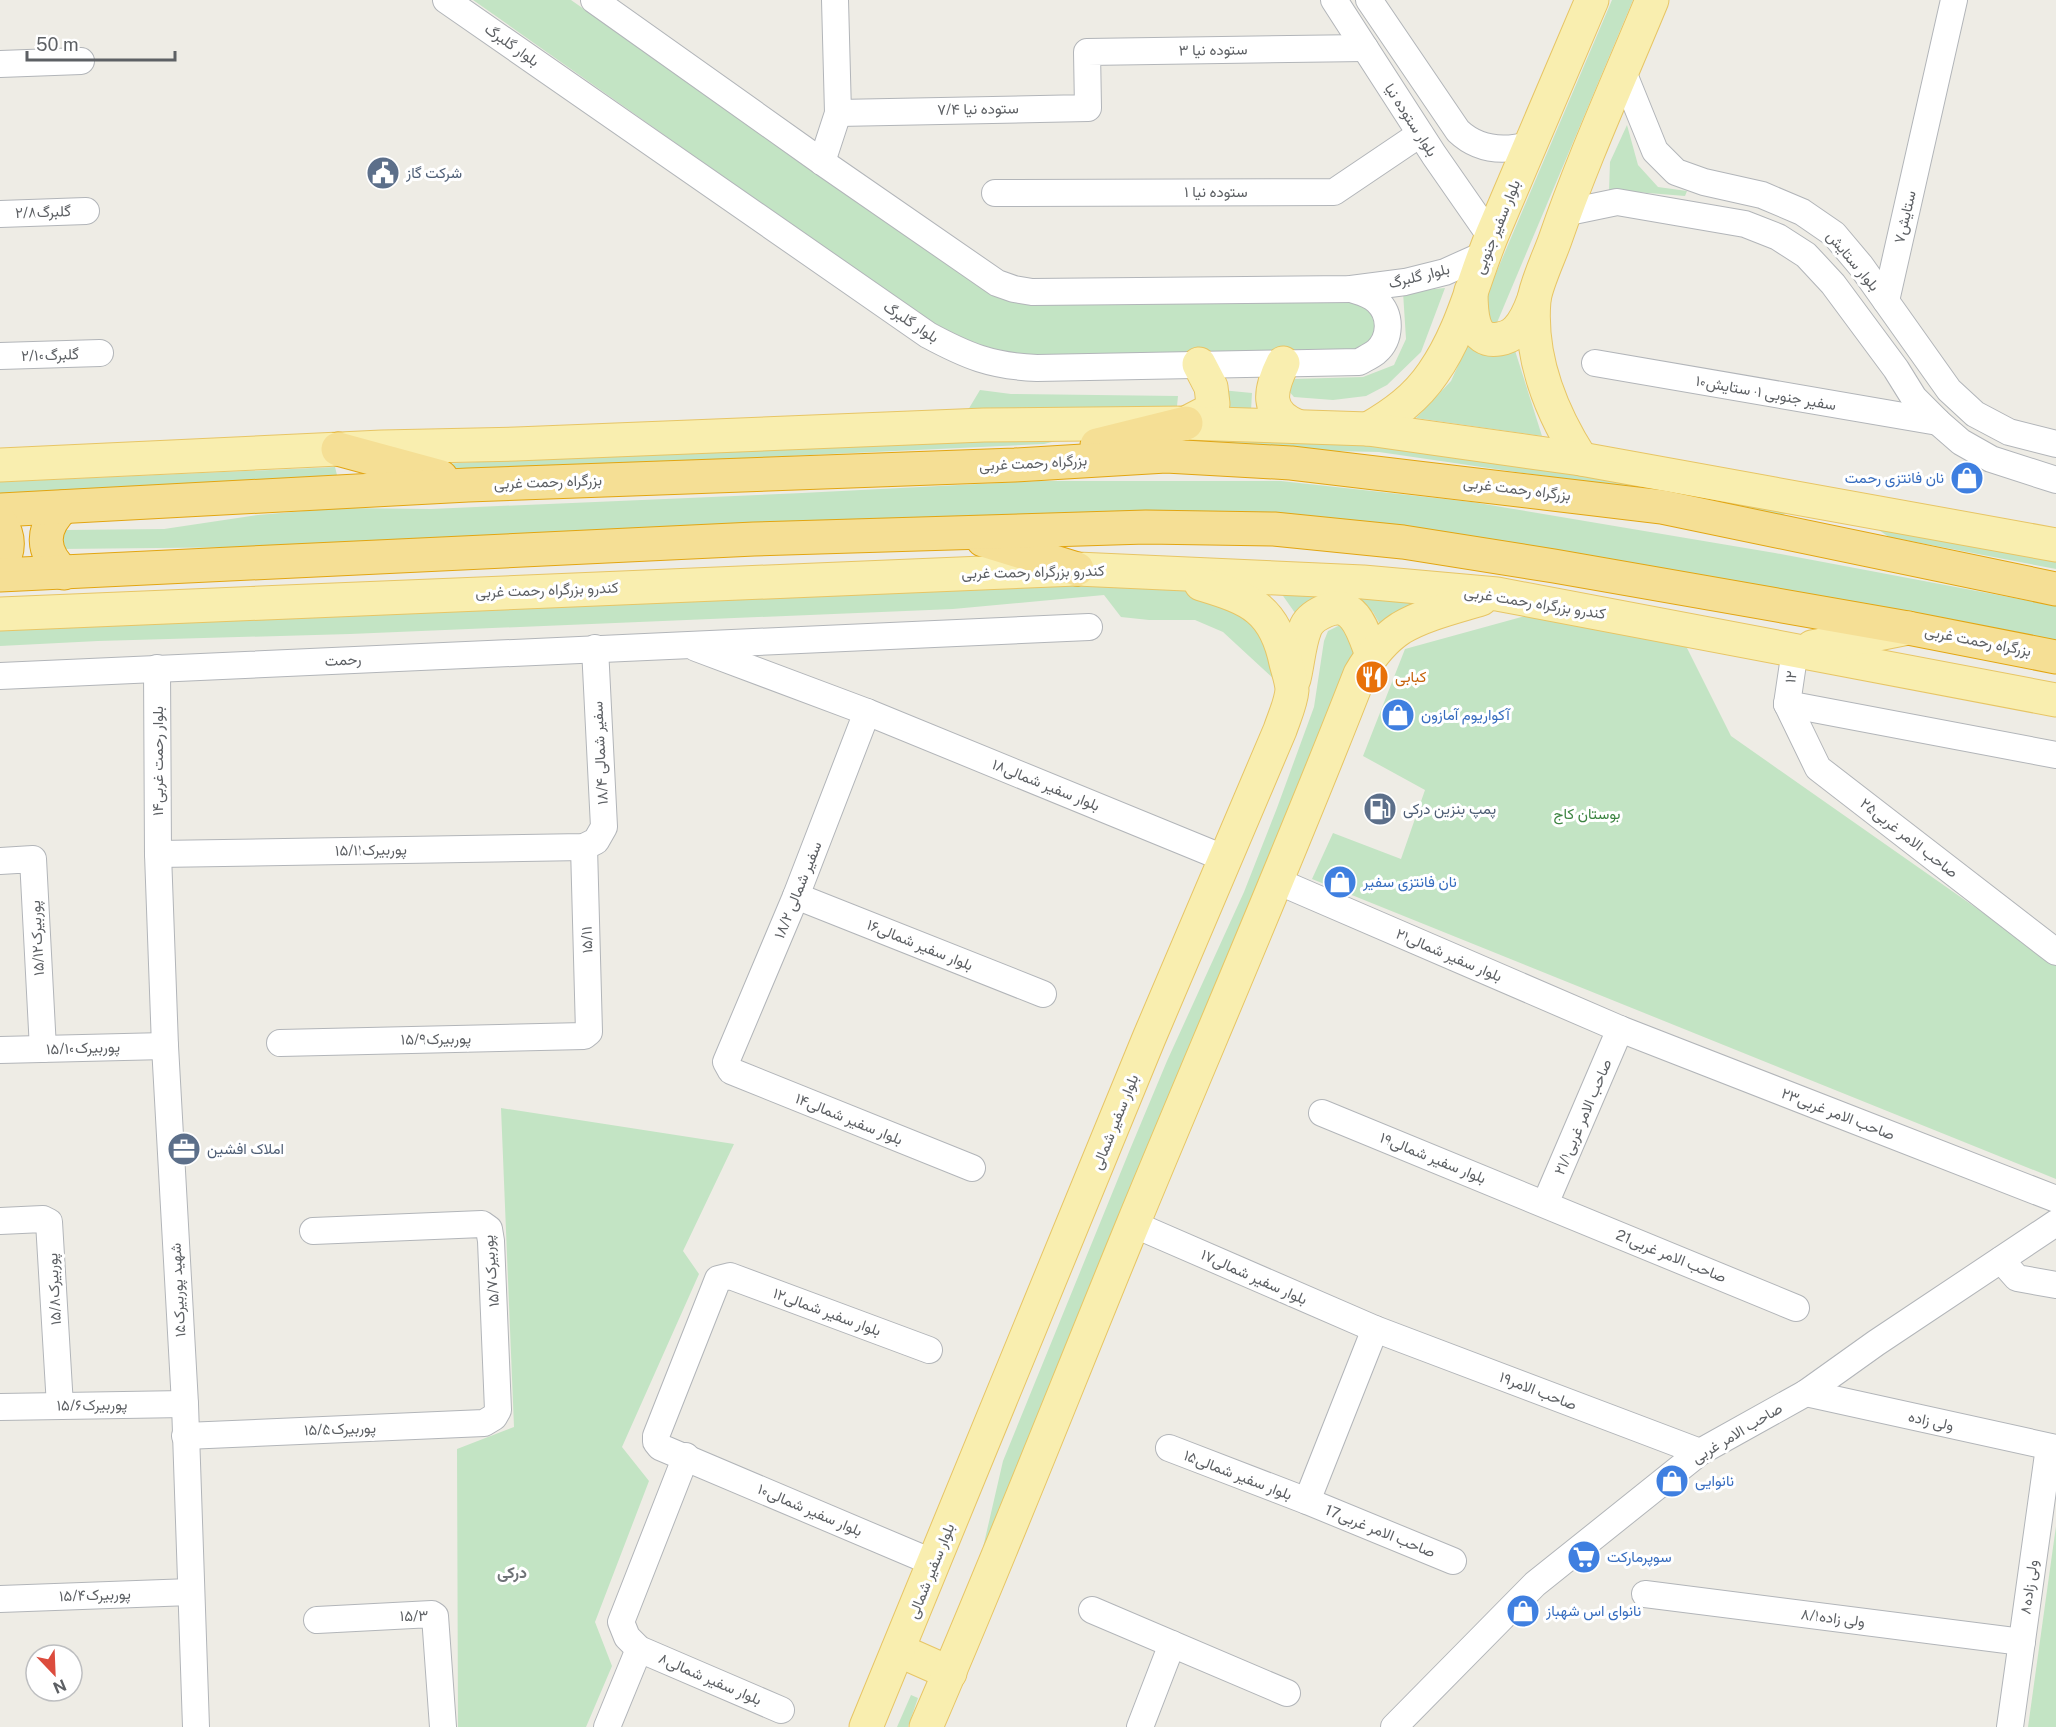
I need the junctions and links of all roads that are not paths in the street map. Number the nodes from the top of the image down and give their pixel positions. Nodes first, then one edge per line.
1 (446, 0) edge
2 (594, 0) edge
3 (835, 0) edge
4 (1334, 0) edge
5 (1369, 0) edge
6 (1592, 0) edge
7 (1652, 0) edge
8 (1954, 0) edge
9 (1365, 48) junction
10 (81, 61) dead end
11 (0, 64) edge
12 (1623, 72) junction
13 (1087, 78) joint
14 (838, 113) junction
15 (1458, 131) junction
16 (1532, 144) junction
17 (1427, 145) junction
18 (822, 162) junction
19 (1704, 182) junction
20 (995, 193) dead end
21 (86, 211) dead end
22 (1564, 213) junction
23 (0, 214) edge
24 (1695, 216) junction
25 (1488, 246) junction
26 (1351, 289) junction
27 (1471, 291) junction
28 (1534, 298) junction
29 (1886, 301) junction
30 (100, 353) dead end
31 (0, 356) edge
32 (1283, 363) junction
33 (1595, 363) dead end
34 (1199, 364) junction
35 (1938, 422) junction
36 (1186, 423) junction
37 (1297, 426) junction
38 (1368, 429) junction
39 (2056, 444) edge
40 (338, 449) junction
41 (1581, 459) junction
42 (0, 465) edge
43 (1015, 465) junction
44 (2056, 480) edge
45 (468, 485) junction
46 (1810, 499) junction
47 (63, 507) junction
48 (0, 510) edge
49 (0, 522) edge
50 (958, 532) junction
51 (2056, 545) edge
52 (1912, 560) junction
53 (0, 567) edge
54 (1077, 569) junction
55 (64, 573) junction
56 (1168, 574) junction
57 (0, 575) edge
58 (2056, 589) edge
59 (1497, 594) junction
60 (0, 614) edge
61 (1089, 627) dead end
62 (1908, 628) junction
63 (686, 644) junction
64 (595, 648) junction
65 (1795, 650) junction
66 (1371, 655) junction
67 (2056, 657) edge
68 (157, 668) junction
69 (0, 676) edge
70 (1292, 689) junction
71 (2056, 700) edge
72 (1787, 704) junction
73 (867, 712) junction
74 (2056, 755) edge
75 (584, 847) junction
76 (158, 854) junction
77 (1226, 859) junction
78 (0, 861) edge
79 (1277, 881) junction
80 (796, 896) junction
81 (2056, 952) edge
82 (1043, 994) dead end
83 (1620, 1029) junction
84 (590, 1032) joint
85 (280, 1043) dead end
86 (165, 1046) junction
87 (43, 1049) junction
88 (0, 1050) edge
89 (728, 1067) joint
90 (1322, 1113) dead end
91 (972, 1168) dead end
92 (2056, 1199) edge
93 (1545, 1204) junction
94 (0, 1221) edge
95 (2056, 1223) edge
96 (1133, 1224) junction
97 (313, 1232) dead end
98 (2001, 1260) junction
99 (724, 1276) joint
100 (2056, 1285) edge
101 (1796, 1308) dead end
102 (1376, 1329) junction
103 (929, 1350) dead end
104 (1806, 1393) junction
105 (185, 1404) junction
106 (60, 1406) junction
107 (0, 1407) edge
108 (494, 1417) joint
109 (184, 1436) junction
110 (2052, 1447) edge
111 (1169, 1448) dead end
112 (1700, 1452) junction
113 (686, 1456) junction
114 (1307, 1502) junction
115 (1453, 1561) dead end
116 (934, 1563) junction
117 (191, 1592) junction
118 (1645, 1594) dead end
119 (0, 1599) edge
120 (1092, 1610) dead end
121 (317, 1620) dead end
122 (2022, 1642) junction
123 (1172, 1644) junction
124 (639, 1649) junction
125 (898, 1650) junction
126 (950, 1673) junction
127 (1287, 1693) dead end
128 (781, 1710) dead end
129 (196, 1727) edge
130 (443, 1727) edge
131 (607, 1727) edge
132 (866, 1727) edge
133 (926, 1727) edge
134 (1140, 1727) edge
135 (1394, 1727) edge
136 (2010, 1727) edge

1 - 34 street, بلوار گلبرگ
2 - 18 street, بلوار گلبرگ
3 - 14 street
4 - 9 street, بلوار ستوده نیا
5 - 15 street
6 - 16 main road, بلوار سفیر جنوبی
7 - 12 main road
8 - 29 street, ستایش۷
9 - 13 street, ستوده نیا ۳
9 - 17 street, بلوار ستوده نیا
10 - 11 street
12 - 19 street, بلوار ستایش
12 - 22 main road
13 - 14 street, ستوده نیا ۷/۴
14 - 18 street
15 - 16 street
15 - 17 street, ستوده نیا ۱
16 - 25 main road, بلوار سفیر جنوبی
17 - 20 street, ستوده نیا ۱
17 - 25 street, بلوار ستوده نیا
18 - 26 street, بلوار گلبرگ
19 - 24 street
19 - 29 street, بلوار ستایش
21 - 23 street, گلبرگ۲/۸
22 - 24 street, بلوار ستایش
22 - 28 main road
24 - 35 street, بلوار ستایش
25 - 26 street, بلوار گلبرگ
25 - 27 main road, بلوار سفیر جنوبی
26 - 32 street, بلوار گلبرگ
27 - 28 main road
27 - 38 main road, بلوار سفیر جنوبی
28 - 41 main road
29 - 39 street, بلوار ستایش
30 - 31 street, گلبرگ۲/۱۰
32 - 34 street, بلوار گلبرگ
32 - 37 main road
33 - 35 street, سفیر جنوبی ۱- ستایش۱۰
34 - 36 main road
35 - 44 street, بلوار ستایش
36 - 37 main road
36 - 40 main road
36 - 43 highway
37 - 38 main road
38 - 41 main road
40 - 42 main road
40 - 45 highway
41 - 46 main road
43 - 45 highway, بزرگراه رحمت غربی
43 - 52 highway, بزرگراه رحمت غربی
45 - 47 highway, بزرگراه رحمت غربی
46 - 51 main road
46 - 52 main road
47 - 48 highway, بزرگراه رحمت غربی
47 - 55 highway
49 - 53 highway
50 - 54 highway
50 - 55 highway, بزرگراه رحمت غربی
50 - 62 highway, بزرگراه رحمت غربی
52 - 58 highway, بزرگراه رحمت غربی
54 - 56 main road, کندرو بزرگراه رحمت غربی
54 - 60 main road, کندرو بزرگراه رحمت غربی
55 - 57 highway, بزرگراه رحمت غربی
56 - 59 main road, کندرو بزرگراه رحمت غربی
56 - 70 main road, بلوار سفیر شمالی
59 - 65 main road, کندرو بزرگراه رحمت غربی
59 - 66 main road
61 - 63 street, رحمت
62 - 65 main road
62 - 67 highway, بزرگراه رحمت غربی
63 - 64 street, رحمت
63 - 73 street, بلوار سفیر شمالی۱۸
64 - 68 street, رحمت
64 - 75 street, سفیر شمالی ۱۸/۴
65 - 71 main road, کندرو بزرگراه رحمت غربی
65 - 72 street, ۱۲
66 - 70 main road
66 - 79 main road
68 - 69 street, رحمت
68 - 76 street, بلوار رحمت غربی۱۴
70 - 77 main road, بلوار سفیر شمالی
72 - 74 street
72 - 81 street, صاحب الامر غربی۲۵
73 - 77 street, بلوار سفیر شمالی۱۸
73 - 80 street, سفیر شمالی ۱۸/۲
75 - 76 street, پوربیرک۱۵/۱۱
75 - 84 street, ۱۵/۱۱
76 - 86 street, شهید پوربیرک۱۵
77 - 116 main road, بلوار سفیر شمالی
78 - 87 street, پوربیرک۱۵/۱۲
79 - 83 street, بلوار سفیر شمالی۲۱
79 - 96 main road
80 - 82 street, بلوار سفیر شمالی۱۶
80 - 89 street, سفیر شمالی ۱۸/۲
83 - 92 street, صاحب الامر غربی۲۳
83 - 93 street, صاحب الامر غربی۲۱/۱
84 - 85 street, پوربیرک۱۵/۹
86 - 87 street, پوربیرک۱۵/۱۰
86 - 105 street, شهید پوربیرک۱۵
87 - 88 street, پوربیرک۱۵/۱۰
89 - 91 street, بلوار سفیر شمالی۱۴
90 - 93 street, بلوار سفیر شمالی۱۹
93 - 101 street, 21صاحب الامر غربی
94 - 106 street, پوربیرک۱۵/۸
95 - 98 street, صاحب الامر غربی
96 - 102 street, بلوار سفیر شمالی۱۷
96 - 126 main road
97 - 108 street, پوربیرک۱۵/۷
98 - 100 street
98 - 104 street, صاحب الامر غربی
99 - 103 street, بلوار سفیر شمالی۱۲
99 - 113 street, بلوار سفیر شمالی۱۰
102 - 112 street, صاحب الامر۱۹
102 - 114 street
104 - 110 street, ولی زاده
104 - 112 street, صاحب الامر غربی
105 - 106 street, پوربیرک۱۵/۶
105 - 109 street, شهید پوربیرک۱۵
106 - 107 street, پوربیرک۱۵/۶
108 - 109 street, پوربیرک۱۵/۵
109 - 117 street, شهید پوربیرک۱۵
110 - 122 street, ولی زاده۸
111 - 114 street, بلوار سفیر شمالی۱۵
112 - 135 street, صاحب الامر غربی
113 - 116 street, بلوار سفیر شمالی۱۰
113 - 124 street
114 - 115 street, صاحب الامر غربی17
116 - 125 main road, بلوار سفیر شمالی
117 - 119 street, پوربیرک۱۵/۴
117 - 129 street, شهید پوربیرک۱۵
118 - 122 street, ولی زاده۸/۱
120 - 123 street
121 - 130 street, ۱۵/۳
122 - 136 street, ولی زاده۸
123 - 127 street
123 - 134 street
124 - 128 street, بلوار سفیر شمالی۸
124 - 131 street
125 - 126 main road
125 - 132 main road, بلوار سفیر شمالی
126 - 133 main road

